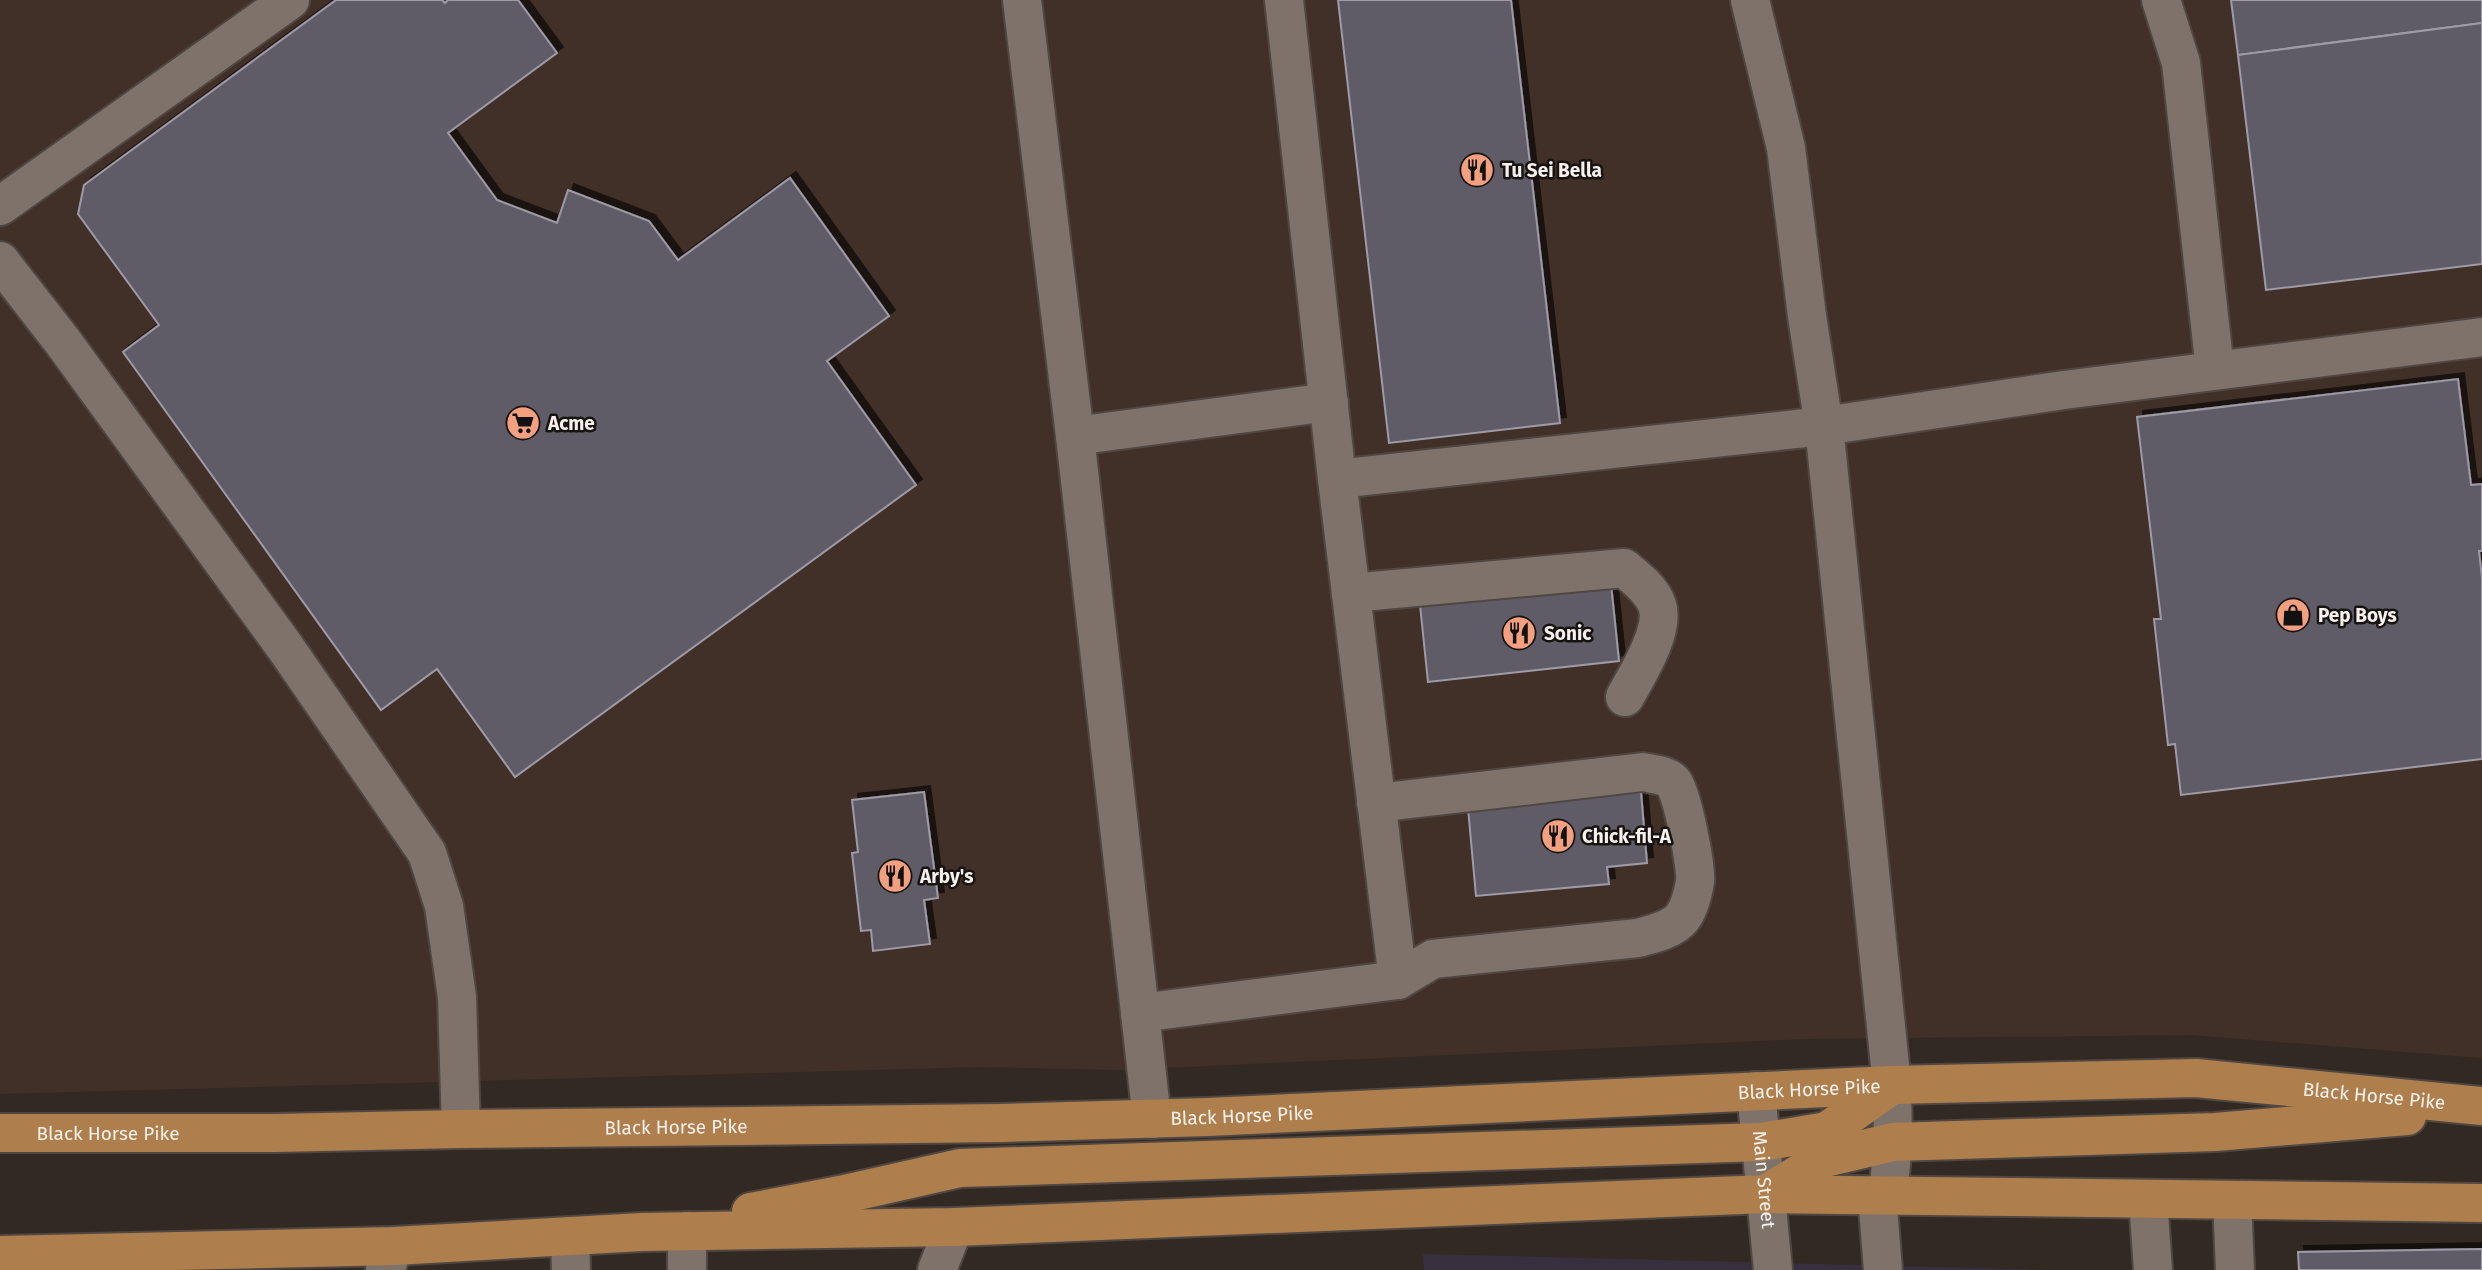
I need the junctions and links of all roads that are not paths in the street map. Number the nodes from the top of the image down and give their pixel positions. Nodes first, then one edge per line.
1 (290, 0) edge
2 (1023, 0) edge
3 (1284, 0) edge
4 (1750, 0) edge
5 (2161, 0) edge
6 (0, 206) edge
7 (0, 261) edge
8 (2482, 337) edge
9 (2215, 370) junction
10 (1329, 402) junction
11 (1824, 426) junction
12 (1075, 436) junction
13 (1338, 479) junction
14 (1351, 593) junction
15 (1625, 697) dead end
16 (1376, 803) junction
17 (1398, 980) junction
18 (1140, 1013) junction
19 (1892, 1085) junction
20 (1756, 1091) junction
21 (2482, 1108) edge
22 (1152, 1119) junction
23 (461, 1129) junction
24 (0, 1133) edge
25 (1761, 1142) junction
26 (1893, 1142) junction
27 (1766, 1194) junction
28 (1883, 1195) junction
29 (2148, 1199) junction
30 (2232, 1200) junction
31 (2482, 1203) edge
32 (954, 1227) junction
33 (687, 1231) junction
34 (642, 1232) junction
35 (571, 1253) edge
36 (0, 1255) edge
37 (390, 1258) edge
38 (687, 1270) edge
39 (937, 1270) edge
40 (1773, 1270) edge
41 (1882, 1270) edge
42 (2153, 1270) edge
43 (2235, 1270) edge

1 - 6 street
2 - 12 street
3 - 10 street
4 - 11 street
5 - 9 street
7 - 23 street
8 - 9 street
9 - 11 street
10 - 12 street
10 - 13 street
11 - 13 street
11 - 19 street
12 - 18 street
13 - 14 street
14 - 15 street
14 - 16 street
16 - 17 street
16 - 17 street
17 - 18 street
18 - 22 street
19 - 20 main road, Black Horse Pike
19 - 21 main road, Black Horse Pike
19 - 25 main road
19 - 26 street
20 - 22 main road, Black Horse Pike
20 - 25 street, Main Street
21 - 26 main road
22 - 23 main road, Black Horse Pike
23 - 24 main road, Black Horse Pike
25 - 27 street, Main Street
25 - 34 main road
26 - 27 main road
26 - 28 street
27 - 28 main road
27 - 32 main road
27 - 40 street, Main Street
28 - 29 main road
28 - 41 street
29 - 30 main road
29 - 42 street
30 - 31 main road
30 - 43 street
32 - 33 main road
32 - 39 street
33 - 34 main road
33 - 38 street
34 - 35 main road
35 - 37 main road
36 - 37 main road

